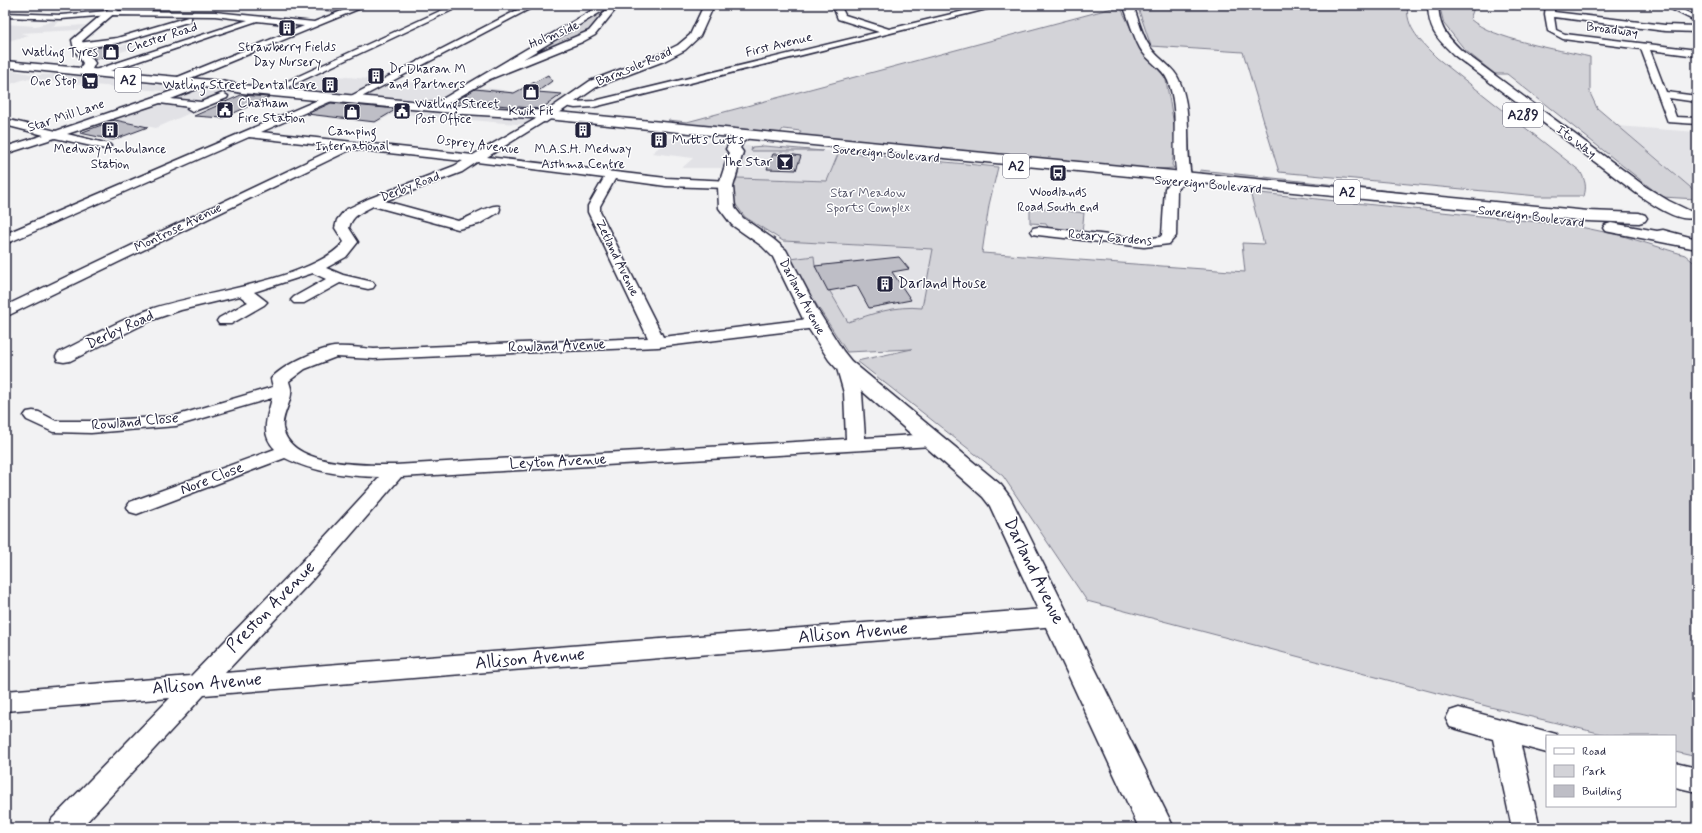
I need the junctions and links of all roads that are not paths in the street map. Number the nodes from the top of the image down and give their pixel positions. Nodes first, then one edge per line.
1 (119, 5) edge
2 (364, 5) edge
3 (459, 5) edge
4 (533, 5) edge
5 (709, 5) edge
6 (831, 5) edge
7 (999, 5) edge
8 (1128, 5) edge
9 (1433, 5) edge
10 (1550, 5) edge
11 (1667, 5) edge
12 (609, 7) edge
13 (107, 14) junction
14 (202, 14) junction
15 (1549, 14) junction
16 (5, 15) edge
17 (259, 19) junction
18 (1697, 20) edge
19 (1422, 24) dead end
20 (314, 25) junction
21 (1697, 30) edge
22 (888, 32) junction
23 (1645, 47) junction
24 (1697, 53) edge
25 (82, 54) junction
26 (509, 63) junction
27 (520, 64) junction
28 (9, 66) edge
29 (44, 68) junction
30 (61, 72) junction
31 (83, 72) junction
32 (95, 73) junction
33 (487, 77) junction
34 (176, 81) junction
35 (200, 85) junction
36 (269, 92) junction
37 (1662, 94) junction
38 (223, 96) dead end
39 (332, 98) junction
40 (350, 99) junction
41 (1697, 99) edge
42 (159, 100) junction
43 (564, 103) junction
44 (203, 105) junction
45 (434, 107) junction
46 (186, 112) dead end
47 (544, 117) junction
48 (563, 117) junction
49 (1697, 121) edge
50 (5, 122) edge
51 (56, 134) junction
52 (250, 134) junction
53 (745, 140) junction
54 (351, 145) junction
55 (105, 146) dead end
56 (5, 151) edge
57 (477, 158) junction
58 (612, 175) junction
59 (1181, 179) junction
60 (727, 184) junction
61 (1619, 189) dead end
62 (372, 202) junction
63 (494, 209) dead end
64 (1641, 212) junction
65 (1691, 216) edge
66 (1038, 232) dead end
67 (5, 239) edge
68 (1678, 240) junction
69 (1697, 244) edge
70 (1697, 250) edge
71 (314, 269) junction
72 (338, 278) junction
73 (368, 285) dead end
74 (246, 289) junction
75 (299, 300) dead end
76 (5, 312) edge
77 (225, 321) dead end
78 (816, 323) junction
79 (658, 342) junction
80 (64, 357) dead end
81 (844, 365) junction
82 (283, 390) junction
83 (33, 416) dead end
84 (933, 440) junction
85 (856, 445) junction
86 (286, 451) junction
87 (395, 471) junction
88 (138, 507) dead end
89 (1056, 617) junction
90 (196, 685) junction
91 (5, 701) edge
92 (1459, 719) dead end
93 (1504, 730) junction
94 (1546, 742) edge
95 (1676, 775) edge
96 (1697, 780) edge
97 (62, 828) edge
98 (1157, 828) edge
99 (1526, 828) edge

1 - 13 main road
2 - 20 street
3 - 36 street
4 - 40 street
5 - 43 main road, Barnsole Road
6 - 22 street
7 - 22 street, First Avenue
8 - 59 main road
9 - 65 main road, Ito Way / A289
10 - 15 street, Broadway
11 - 18 street
12 - 26 street, Holmside
12 - 27 street, Holmside
13 - 14 street
13 - 16 street
13 - 25 main road
14 - 17 street
14 - 25 street
15 - 21 street
15 - 23 street, Broadway
17 - 20 street
17 - 32 street, Chester Road
19 - 61 main road, Ito Way / A289
20 - 34 street
22 - 43 street, First Avenue
23 - 24 street, Broadway
23 - 37 street
25 - 29 main road
25 - 30 main road
25 - 31 main road
26 - 27 street, Holmside
26 - 33 street, Holmside
27 - 33 street, Holmside
28 - 29 main road, A2
28 - 30 main road, A2
29 - 30 main road, A2
30 - 31 main road, A2
30 - 35 main road, A2
31 - 32 main road, A2
32 - 34 main road, A2
33 - 45 street, Holmside
34 - 35 main road, A2
35 - 36 main road, A2
35 - 42 street, Star Mill Lane
36 - 39 main road, A2
37 - 41 street
37 - 49 street
38 - 44 street
39 - 40 main road, A2
39 - 52 street
40 - 45 main road, A2
42 - 44 street
42 - 51 street, Star Mill Lane
43 - 47 main road, Barnsole Road
43 - 48 main road
44 - 46 street
45 - 47 main road, A2
47 - 48 main road, A2
47 - 53 main road, A2
47 - 57 street, Derby Road
48 - 53 main road, A2
50 - 51 street
51 - 55 street
51 - 56 street, Star Mill Lane
52 - 54 street, Osprey Avenue
52 - 67 street
53 - 59 main road, Sovereign Boulevard / A2
53 - 60 main road, Darland Avenue
54 - 57 street, Osprey Avenue
54 - 76 street, Montrose Avenue
57 - 58 street, Osprey Avenue
57 - 62 street, Derby Road
58 - 60 street, Osprey Avenue
58 - 79 street, Zetland Avenue
59 - 64 main road, Sovereign Boulevard / A2
59 - 66 street, Rotary Gardens
59 - 68 main road, Sovereign Boulevard / A2
60 - 78 main road, Darland Avenue
62 - 63 street
62 - 71 street, Derby Road
64 - 65 main road, Sovereign Boulevard
64 - 68 main road
68 - 69 main road
68 - 70 street
71 - 72 street
71 - 74 street, Derby Road
72 - 73 street
72 - 75 street
74 - 77 street
74 - 80 street, Derby Road
78 - 79 street, Rowland Avenue
78 - 81 main road, Darland Avenue
79 - 82 street, Rowland Avenue
81 - 84 main road, Darland Avenue
81 - 85 street, Darland Avenue
82 - 83 street, Rowland Close
82 - 86 street
84 - 85 street, Leyton Avenue
84 - 89 main road, Darland Avenue
85 - 87 street, Leyton Avenue
86 - 87 street, Leyton Avenue
86 - 88 street, Nore Close
87 - 90 street, Preston Avenue
89 - 90 street, Allison Avenue
89 - 98 main road, Darland Avenue
90 - 91 street, Allison Avenue
90 - 97 street, Preston Avenue
92 - 93 street
93 - 94 street
93 - 99 street
95 - 96 street

